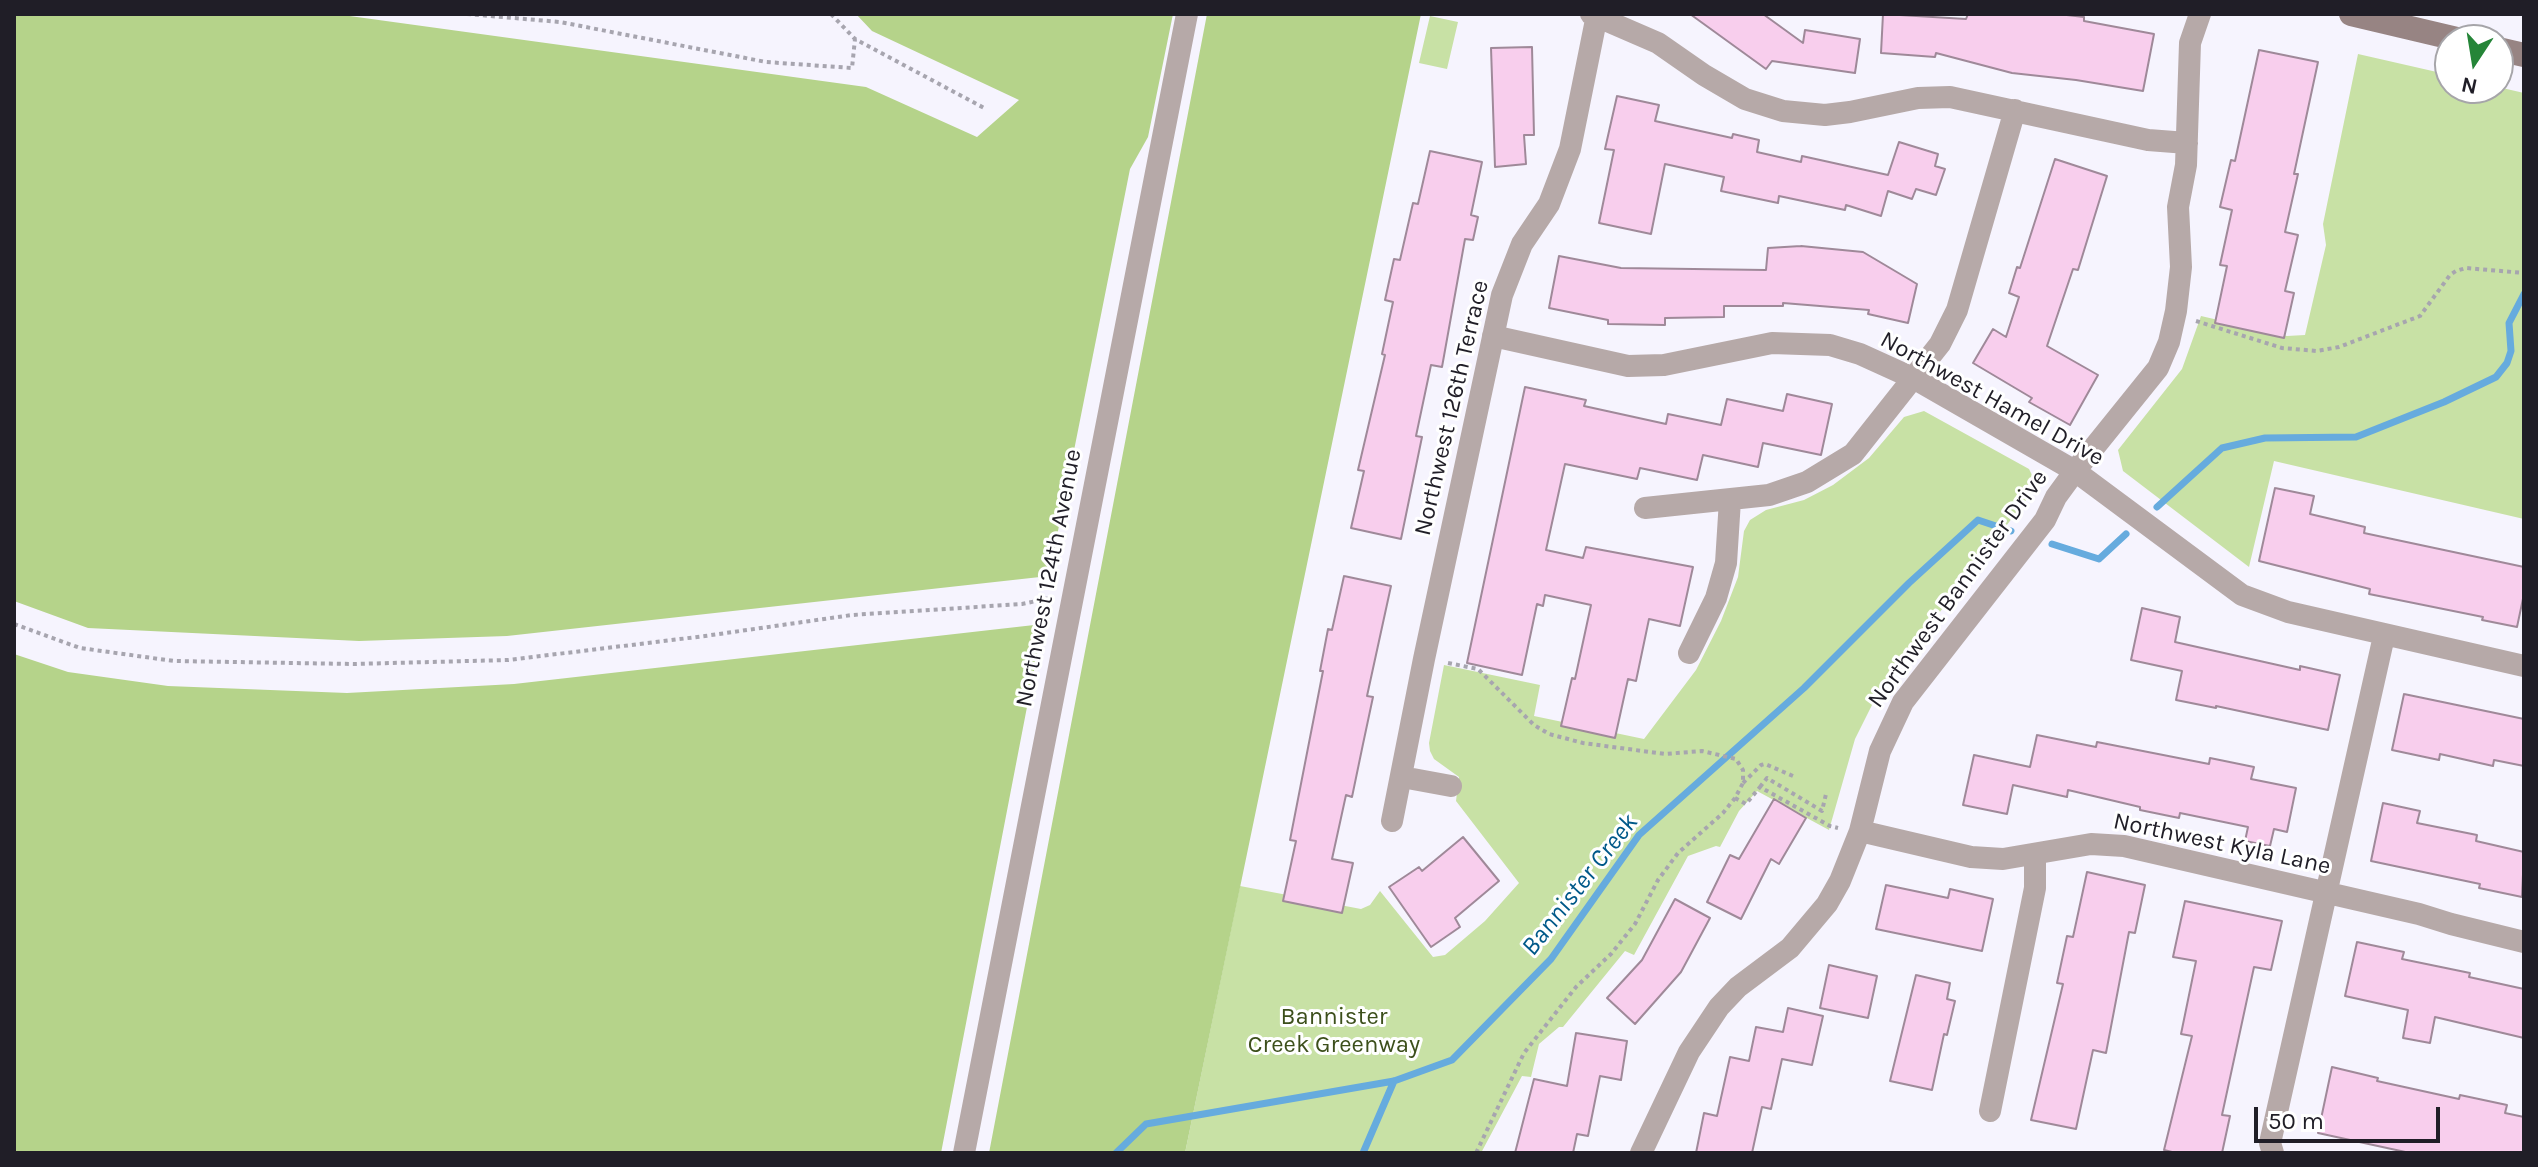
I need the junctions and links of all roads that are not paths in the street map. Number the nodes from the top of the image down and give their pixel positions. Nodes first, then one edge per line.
1 (1187, 14) edge
2 (2200, 14) edge
3 (2351, 14) edge
4 (1594, 15) edge
5 (2434, 34) edge
6 (2015, 110) junction
7 (2187, 143) junction
8 (1493, 336) junction
9 (1915, 379) junction
10 (2075, 471) junction
11 (1730, 500) junction
12 (1645, 508) dead end
13 (2384, 636) junction
14 (1689, 653) dead end
15 (2524, 666) edge
16 (1402, 777) junction
17 (1451, 786) dead end
18 (1392, 821) dead end
19 (1860, 831) junction
20 (2035, 855) junction
21 (2327, 892) junction
22 (2524, 942) edge
23 (1990, 1111) dead end
24 (964, 1153) edge
25 (1641, 1153) edge
26 (2273, 1153) edge

1 - 24 street, Northwest 124th Avenue
2 - 7 street, Northwest Bannister Drive
3 - 5 main road
4 - 6 street
4 - 8 street, Northwest 126th Terrace
6 - 7 street
6 - 9 street
7 - 10 street, Northwest Bannister Drive
8 - 9 street, Northwest Hamel Drive
8 - 16 street, Northwest 126th Terrace
9 - 10 street, Northwest Hamel Drive
9 - 11 street
10 - 13 street, Northwest Hamel Drive
10 - 19 street, Northwest Bannister Drive
11 - 12 street
11 - 14 street
13 - 15 street, Northwest Hamel Drive
13 - 21 street
16 - 17 street
16 - 18 street, Northwest 126th Terrace
19 - 20 street, Northwest Kyla Lane
19 - 25 street, Northwest Bannister Drive
20 - 21 street, Northwest Kyla Lane
20 - 23 street
21 - 22 street, Northwest Kyla Lane
21 - 26 street

